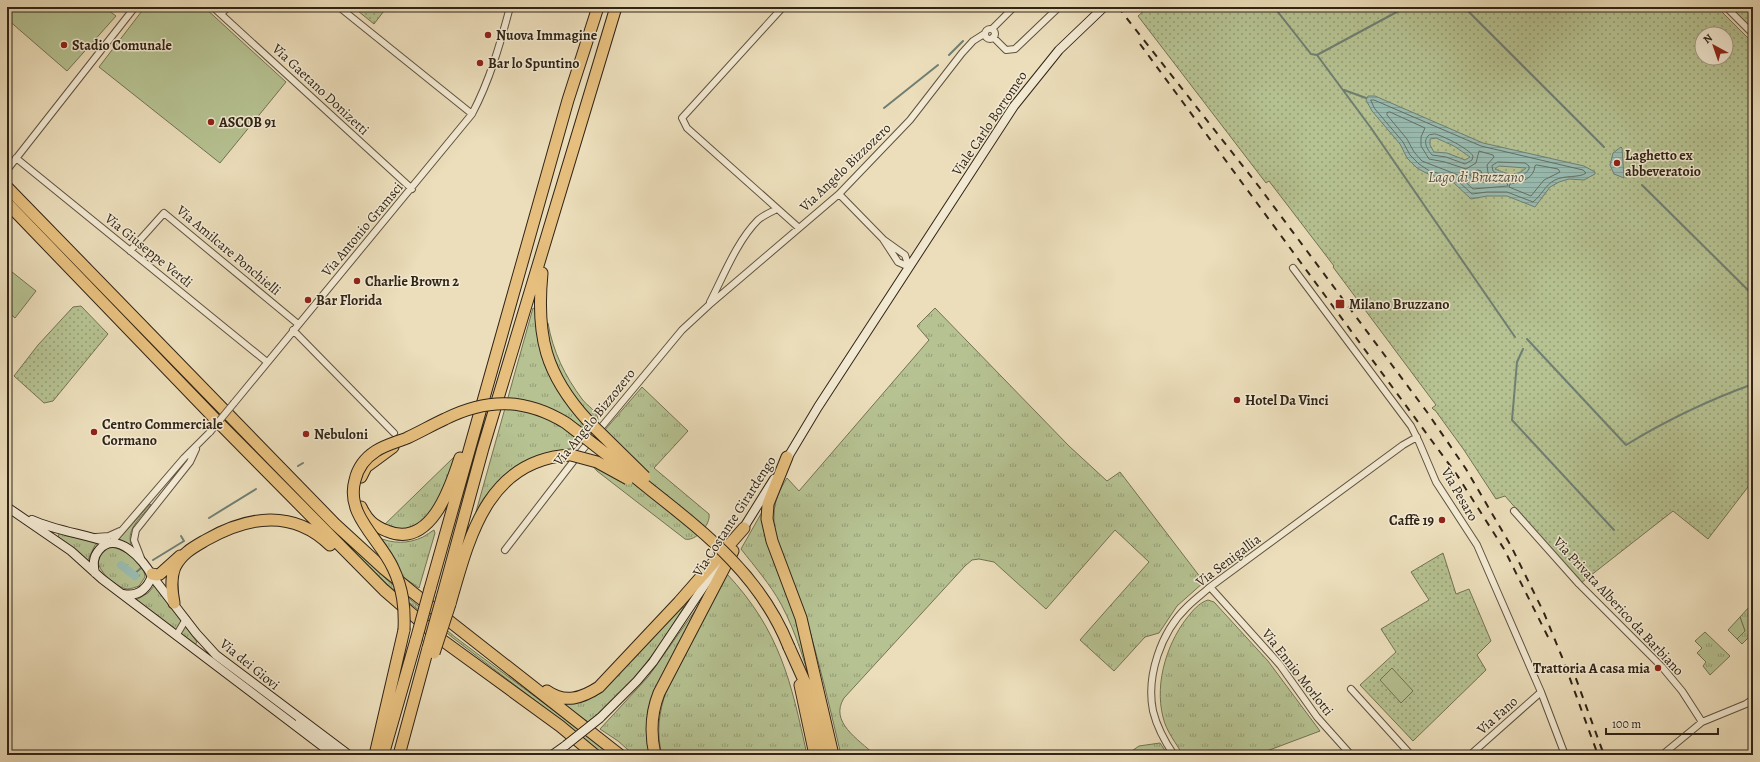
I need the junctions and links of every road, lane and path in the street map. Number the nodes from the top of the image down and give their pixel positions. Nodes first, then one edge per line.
1 (135, 7) edge
2 (213, 7) edge
3 (228, 7) edge
4 (338, 7) edge
5 (510, 7) edge
6 (598, 7) edge
7 (616, 7) edge
8 (783, 7) edge
9 (1014, 7) edge
10 (1058, 7) edge
11 (1104, 7) edge
12 (1726, 7) edge
13 (221, 14) junction
14 (992, 30) junction
15 (984, 34) junction
16 (1753, 34) edge
17 (993, 37) junction
18 (472, 114) junction
19 (16, 158) junction
20 (7, 170) edge
21 (545, 183) junction
22 (7, 187) edge
23 (412, 189) junction
24 (839, 194) junction
25 (7, 203) edge
26 (777, 209) junction
27 (798, 228) junction
28 (883, 239) junction
29 (130, 251) junction
30 (544, 251) junction
31 (909, 267) junction
32 (1293, 268) dead end
33 (709, 305) junction
34 (298, 324) junction
35 (293, 330) junction
36 (267, 362) junction
37 (394, 433) dead end
38 (1417, 437) junction
39 (407, 438) junction
40 (198, 446) junction
41 (787, 457) junction
42 (672, 507) junction
43 (8, 508) edge
44 (1514, 511) dead end
45 (124, 528) junction
46 (744, 528) junction
47 (95, 538) junction
48 (111, 543) junction
49 (505, 550) dead end
50 (187, 551) junction
51 (141, 558) junction
52 (95, 573) junction
53 (152, 575) junction
54 (373, 580) junction
55 (1210, 587) junction
56 (122, 594) junction
57 (446, 601) junction
58 (174, 603) junction
59 (186, 619) junction
60 (176, 636) junction
61 (789, 647) junction
62 (431, 651) junction
63 (516, 674) junction
64 (1350, 689) dead end
65 (1540, 692) junction
66 (1753, 699) edge
67 (290, 712) junction
68 (1702, 722) junction
69 (566, 745) junction
70 (617, 753) edge
71 (814, 753) edge
72 (594, 754) edge
73 (334, 755) edge
74 (341, 755) edge
75 (348, 755) edge
76 (375, 755) edge
77 (383, 755) edge
78 (399, 755) edge
79 (405, 755) edge
80 (552, 755) edge
81 (558, 755) edge
82 (656, 755) edge
83 (824, 755) edge
84 (833, 755) edge
85 (1174, 755) edge
86 (1351, 755) edge
87 (1411, 755) edge
88 (1470, 755) edge
89 (1565, 755) edge
90 (1662, 755) edge

1 - 19 street
2 - 13 street, Via Gaetano Donizetti
3 - 13 street
4 - 18 street
5 - 18 street, Via Antonio Gramsci
6 - 21 highway
7 - 30 highway
8 - 26 street
9 - 14 street
10 - 17 street
11 - 31 street, Viale Carlo Borromeo
12 - 16 street
13 - 23 street, Via Gaetano Donizetti
14 - 15 street
14 - 17 street
15 - 17 street
15 - 24 street, Via Angelo Bizzozero
18 - 23 street, Via Antonio Gramsci
19 - 20 street
19 - 29 street, Via Giuseppe Verdi
21 - 39 highway, bridge
21 - 77 highway, bridge
22 - 63 highway
23 - 34 street, Via Antonio Gramsci
24 - 27 street, Via Angelo Bizzozero
24 - 28 street
25 - 54 highway
26 - 27 street
26 - 33 street, Via Angelo Bizzozero
27 - 33 street, Via Angelo Bizzozero
28 - 31 street
28 - 31 street
29 - 34 street, Via Amilcare Ponchielli
29 - 36 street, Via Giuseppe Verdi
30 - 42 highway, bridge
30 - 57 highway
31 - 41 street, Via Costante Girardengo
32 - 38 street, Via Pesaro
33 - 49 street, Via Angelo Bizzozero
34 - 35 street, Via Antonio Gramsci
35 - 36 street, Via Antonio Gramsci
35 - 37 street
36 - 40 street, Via Antonio Gramsci, bridge
38 - 55 street, Via Senigallia
38 - 65 street, Via Pesaro
39 - 42 highway, bridge
39 - 76 highway, bridge
40 - 45 street, Via Antonio Gramsci
40 - 51 street, Via Antonio Gramsci
41 - 46 street, Via Costante Girardengo
41 - 84 highway
42 - 57 highway, bridge
42 - 61 highway, bridge
43 - 47 street
43 - 52 street
44 - 68 street, Via Privata Alberico da Barbiano
45 - 47 street, Via Antonio Gramsci
45 - 48 street, Via Antonio Gramsci
46 - 63 highway
46 - 69 street, Via Costante Girardengo, bridge
46 - 82 highway
47 - 48 street
48 - 51 street
48 - 52 street
50 - 53 highway
50 - 54 highway
50 - 58 highway
51 - 53 street
52 - 56 street
53 - 56 street
53 - 58 street, Via dei Giovi
54 - 72 highway
55 - 85 street, Via Senigallia
55 - 86 street, Via Ennio Morlotti
56 - 60 street, Via dei Giovi
57 - 62 highway, bridge
58 - 59 street, Via dei Giovi
59 - 60 street
59 - 67 street, Via dei Giovi
60 - 73 street, Via dei Giovi
61 - 71 highway
61 - 83 highway
62 - 78 highway
62 - 79 highway
63 - 70 highway
64 - 87 street
65 - 88 street, Via Fano
65 - 89 street, Via Pesaro
66 - 68 street
67 - 74 street
67 - 75 street, Via dei Giovi
68 - 90 street
69 - 80 street, Via Costante Girardengo
69 - 81 street

